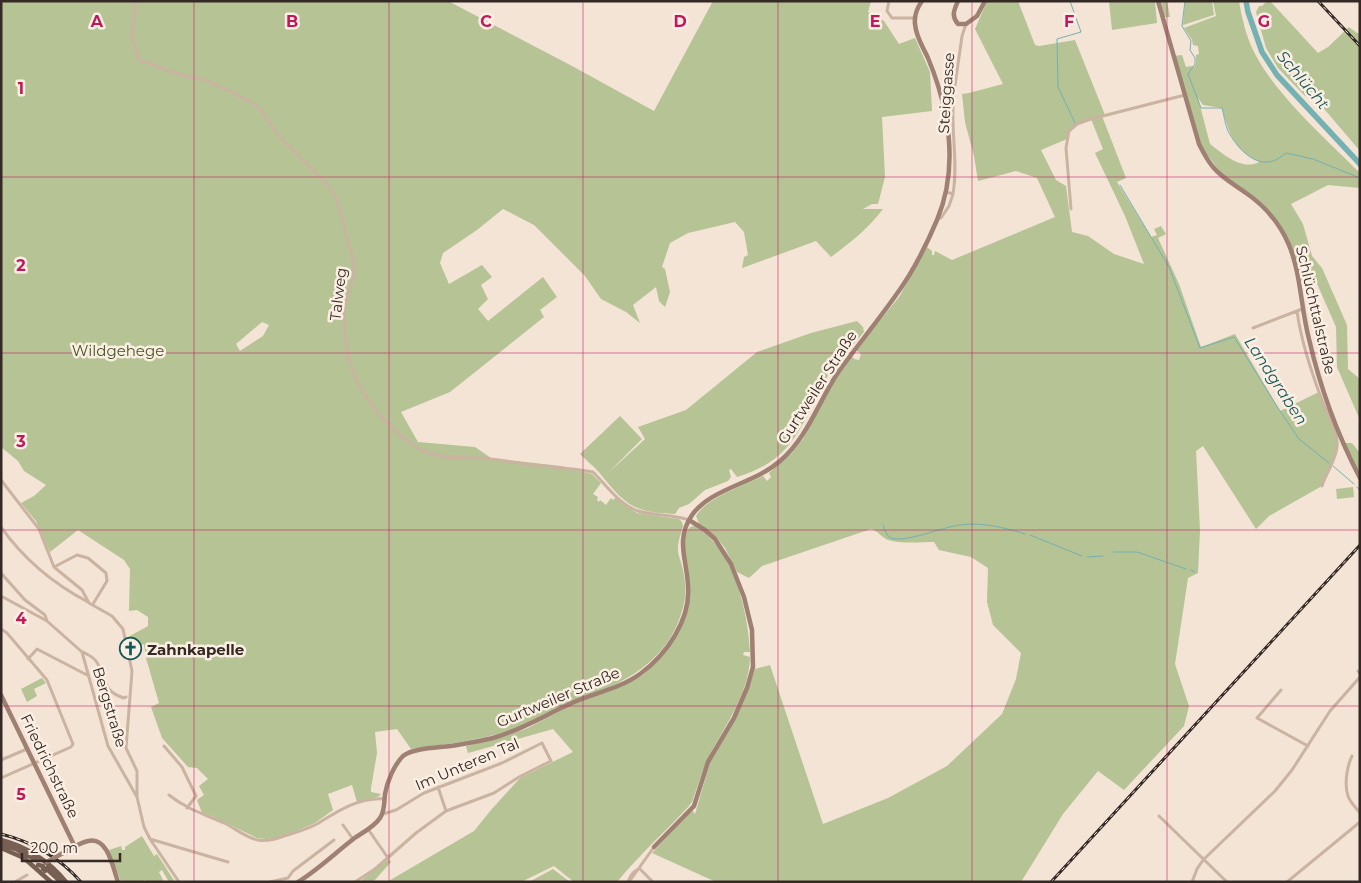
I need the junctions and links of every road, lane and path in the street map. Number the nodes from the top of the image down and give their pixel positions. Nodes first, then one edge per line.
1 (135, 1) edge
2 (889, 1) edge
3 (922, 1) edge
4 (958, 1) edge
5 (985, 1) edge
6 (1158, 1) edge
7 (915, 18) junction
8 (966, 24) junction
9 (1184, 95) junction
10 (946, 192) junction
11 (953, 194) junction
12 (1071, 209) dead end
13 (938, 218) junction
14 (1300, 310) junction
15 (1253, 328) dead end
16 (1360, 478) edge
17 (1, 480) edge
18 (1322, 486) dead end
19 (689, 520) junction
20 (1, 527) edge
21 (54, 567) junction
22 (1, 573) edge
23 (1, 596) edge
24 (89, 603) junction
25 (94, 604) junction
26 (47, 621) junction
27 (1, 629) edge
28 (82, 652) junction
29 (28, 659) junction
30 (1359, 674) edge
31 (88, 676) junction
32 (1281, 690) dead end
33 (1, 695) edge
34 (126, 696) dead end
35 (164, 746) dead end
36 (1308, 746) junction
37 (27, 749) junction
38 (1352, 756) dead end
39 (1, 760) edge
40 (34, 764) junction
41 (1, 778) edge
42 (438, 787) junction
43 (169, 795) dead end
44 (137, 797) junction
45 (385, 799) junction
46 (187, 808) junction
47 (446, 811) junction
48 (1360, 813) edge
49 (382, 814) junction
50 (1159, 816) dead end
51 (1360, 822) edge
52 (343, 825) dead end
53 (368, 829) junction
54 (150, 839) junction
55 (353, 839) junction
56 (334, 840) dead end
57 (2, 846) edge
58 (75, 847) junction
59 (654, 847) joint
60 (388, 858) junction
61 (1203, 860) junction
62 (37, 861) junction
63 (228, 862) dead end
64 (46, 869) junction
65 (640, 869) junction
66 (27, 875) dead end
67 (15, 882) edge
68 (52, 882) edge
69 (61, 882) edge
70 (66, 882) edge
71 (118, 882) edge
72 (179, 882) edge
73 (270, 882) edge
74 (298, 882) edge
75 (355, 882) edge
76 (629, 882) edge
77 (653, 882) edge
78 (1192, 882) edge
79 (1226, 882) edge
80 (1288, 882) edge

1 - 19 street, Talweg
2 - 7 street
3 - 7 main road
4 - 8 main road
5 - 8 main road
6 - 9 main road, Schlüchttalstraße
7 - 10 main road, Gurtweiler Straße
8 - 11 street, Steiggasse
9 - 12 street
9 - 14 main road, Schlüchttalstraße
10 - 11 street
10 - 13 main road, Gurtweiler Straße
11 - 13 street, Steiggasse
13 - 19 main road, Gurtweiler Straße
14 - 15 street
14 - 16 main road, Schlüchttalstraße
14 - 18 street
17 - 21 street
19 - 45 main road, Gurtweiler Straße
19 - 59 main road
20 - 24 street
21 - 24 street
21 - 25 street
22 - 26 street
23 - 26 street, Bergstraße
24 - 25 street
25 - 44 street
26 - 28 street, Bergstraße
27 - 29 street
28 - 31 street, Bergstraße
28 - 34 street
29 - 31 street
29 - 40 street
30 - 36 street
31 - 44 street, Bergstraße
32 - 36 street
33 - 37 main road, Friedrichstraße
35 - 46 street
36 - 61 street
37 - 39 street
37 - 40 main road, Friedrichstraße
38 - 48 street
40 - 41 street
40 - 58 main road, Friedrichstraße
42 - 47 street
42 - 47 street, Im Unteren Tal
42 - 49 street, Im Unteren Tal
43 - 46 street
44 - 54 street, Bergstraße
45 - 46 street
45 - 49 main road, Gurtweiler Straße
47 - 60 street
49 - 53 main road
50 - 61 street
51 - 80 street
52 - 55 street
53 - 55 main road
53 - 60 street
54 - 63 street
54 - 72 street, Bergstraße
55 - 74 main road
56 - 73 street
57 - 62 main road
58 - 64 main road, bridge
58 - 71 main road
59 - 65 street
60 - 75 street
61 - 78 street
61 - 79 street
62 - 64 main road, bridge
62 - 64 main road
64 - 68 main road
64 - 69 main road
64 - 70 main road
65 - 76 street
65 - 77 street
66 - 67 street

